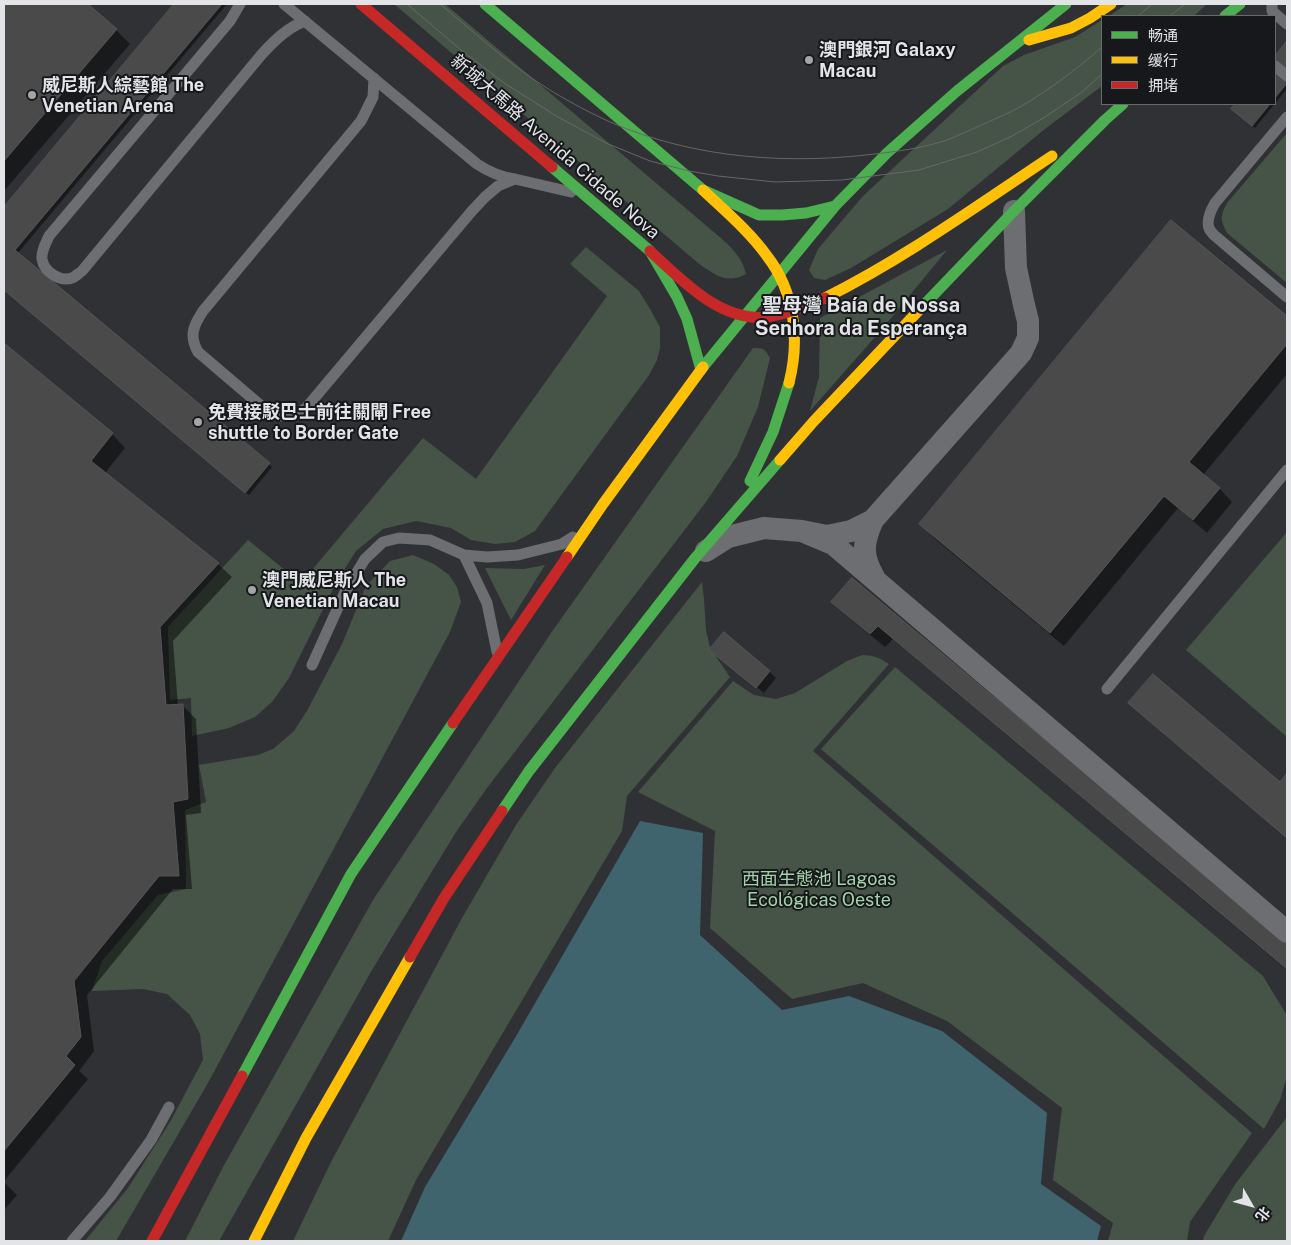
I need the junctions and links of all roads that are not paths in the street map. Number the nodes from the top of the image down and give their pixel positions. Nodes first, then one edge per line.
1 (240, 4) edge
2 (284, 4) edge
3 (361, 4) edge
4 (485, 4) edge
5 (1066, 4) edge
6 (1111, 4) edge
7 (1239, 4) edge
8 (1272, 4) edge
9 (1226, 15) edge
10 (305, 21) junction
11 (1287, 24) edge
12 (1016, 44) junction
13 (1276, 67) edge
14 (1287, 76) edge
15 (374, 78) junction
16 (1123, 105) edge
17 (1287, 117) edge
18 (1105, 120) junction
19 (515, 179) junction
20 (703, 190) junction
21 (585, 196) junction
22 (835, 206) junction
23 (1014, 211) junction
24 (650, 251) junction
25 (778, 274) junction
26 (1287, 297) edge
27 (792, 312) junction
28 (744, 317) junction
29 (701, 370) junction
30 (1287, 470) edge
31 (733, 513) junction
32 (873, 520) junction
33 (587, 529) junction
34 (802, 531) junction
35 (464, 555) junction
36 (696, 558) junction
37 (876, 580) junction
38 (498, 656) junction
39 (312, 665) dead end
40 (1107, 689) dead end
41 (1287, 932) edge
42 (169, 1107) dead end
43 (173, 1200) junction
44 (72, 1241) edge
45 (152, 1241) edge
46 (160, 1241) edge
47 (254, 1241) edge

1 - 10 lane
2 - 10 lane
3 - 21 main road, 新城大馬路 Avenida Cidade Nova
4 - 20 main road
5 - 12 main road
6 - 12 main road
7 - 9 main road
8 - 11 lane
10 - 15 lane
12 - 22 main road
13 - 14 lane
15 - 19 lane
15 - 19 lane
16 - 18 main road
17 - 26 lane
18 - 23 main road
18 - 27 main road
19 - 21 lane
20 - 22 main road
20 - 25 main road
21 - 24 main road, 新城大馬路 Avenida Cidade Nova
22 - 25 main road
23 - 31 main road
23 - 32 street
24 - 28 main road
24 - 29 main road, 新城大馬路 Avenida Cidade Nova
25 - 27 main road
25 - 28 main road
27 - 28 main road
27 - 31 main road
28 - 29 main road
29 - 33 main road
30 - 40 lane
31 - 36 main road
32 - 34 street
32 - 37 street
33 - 35 lane
33 - 38 main road
34 - 36 street
34 - 37 street
35 - 38 lane
35 - 39 lane
36 - 47 main road
37 - 41 street
38 - 43 main road
42 - 44 lane
43 - 45 main road
43 - 46 main road

